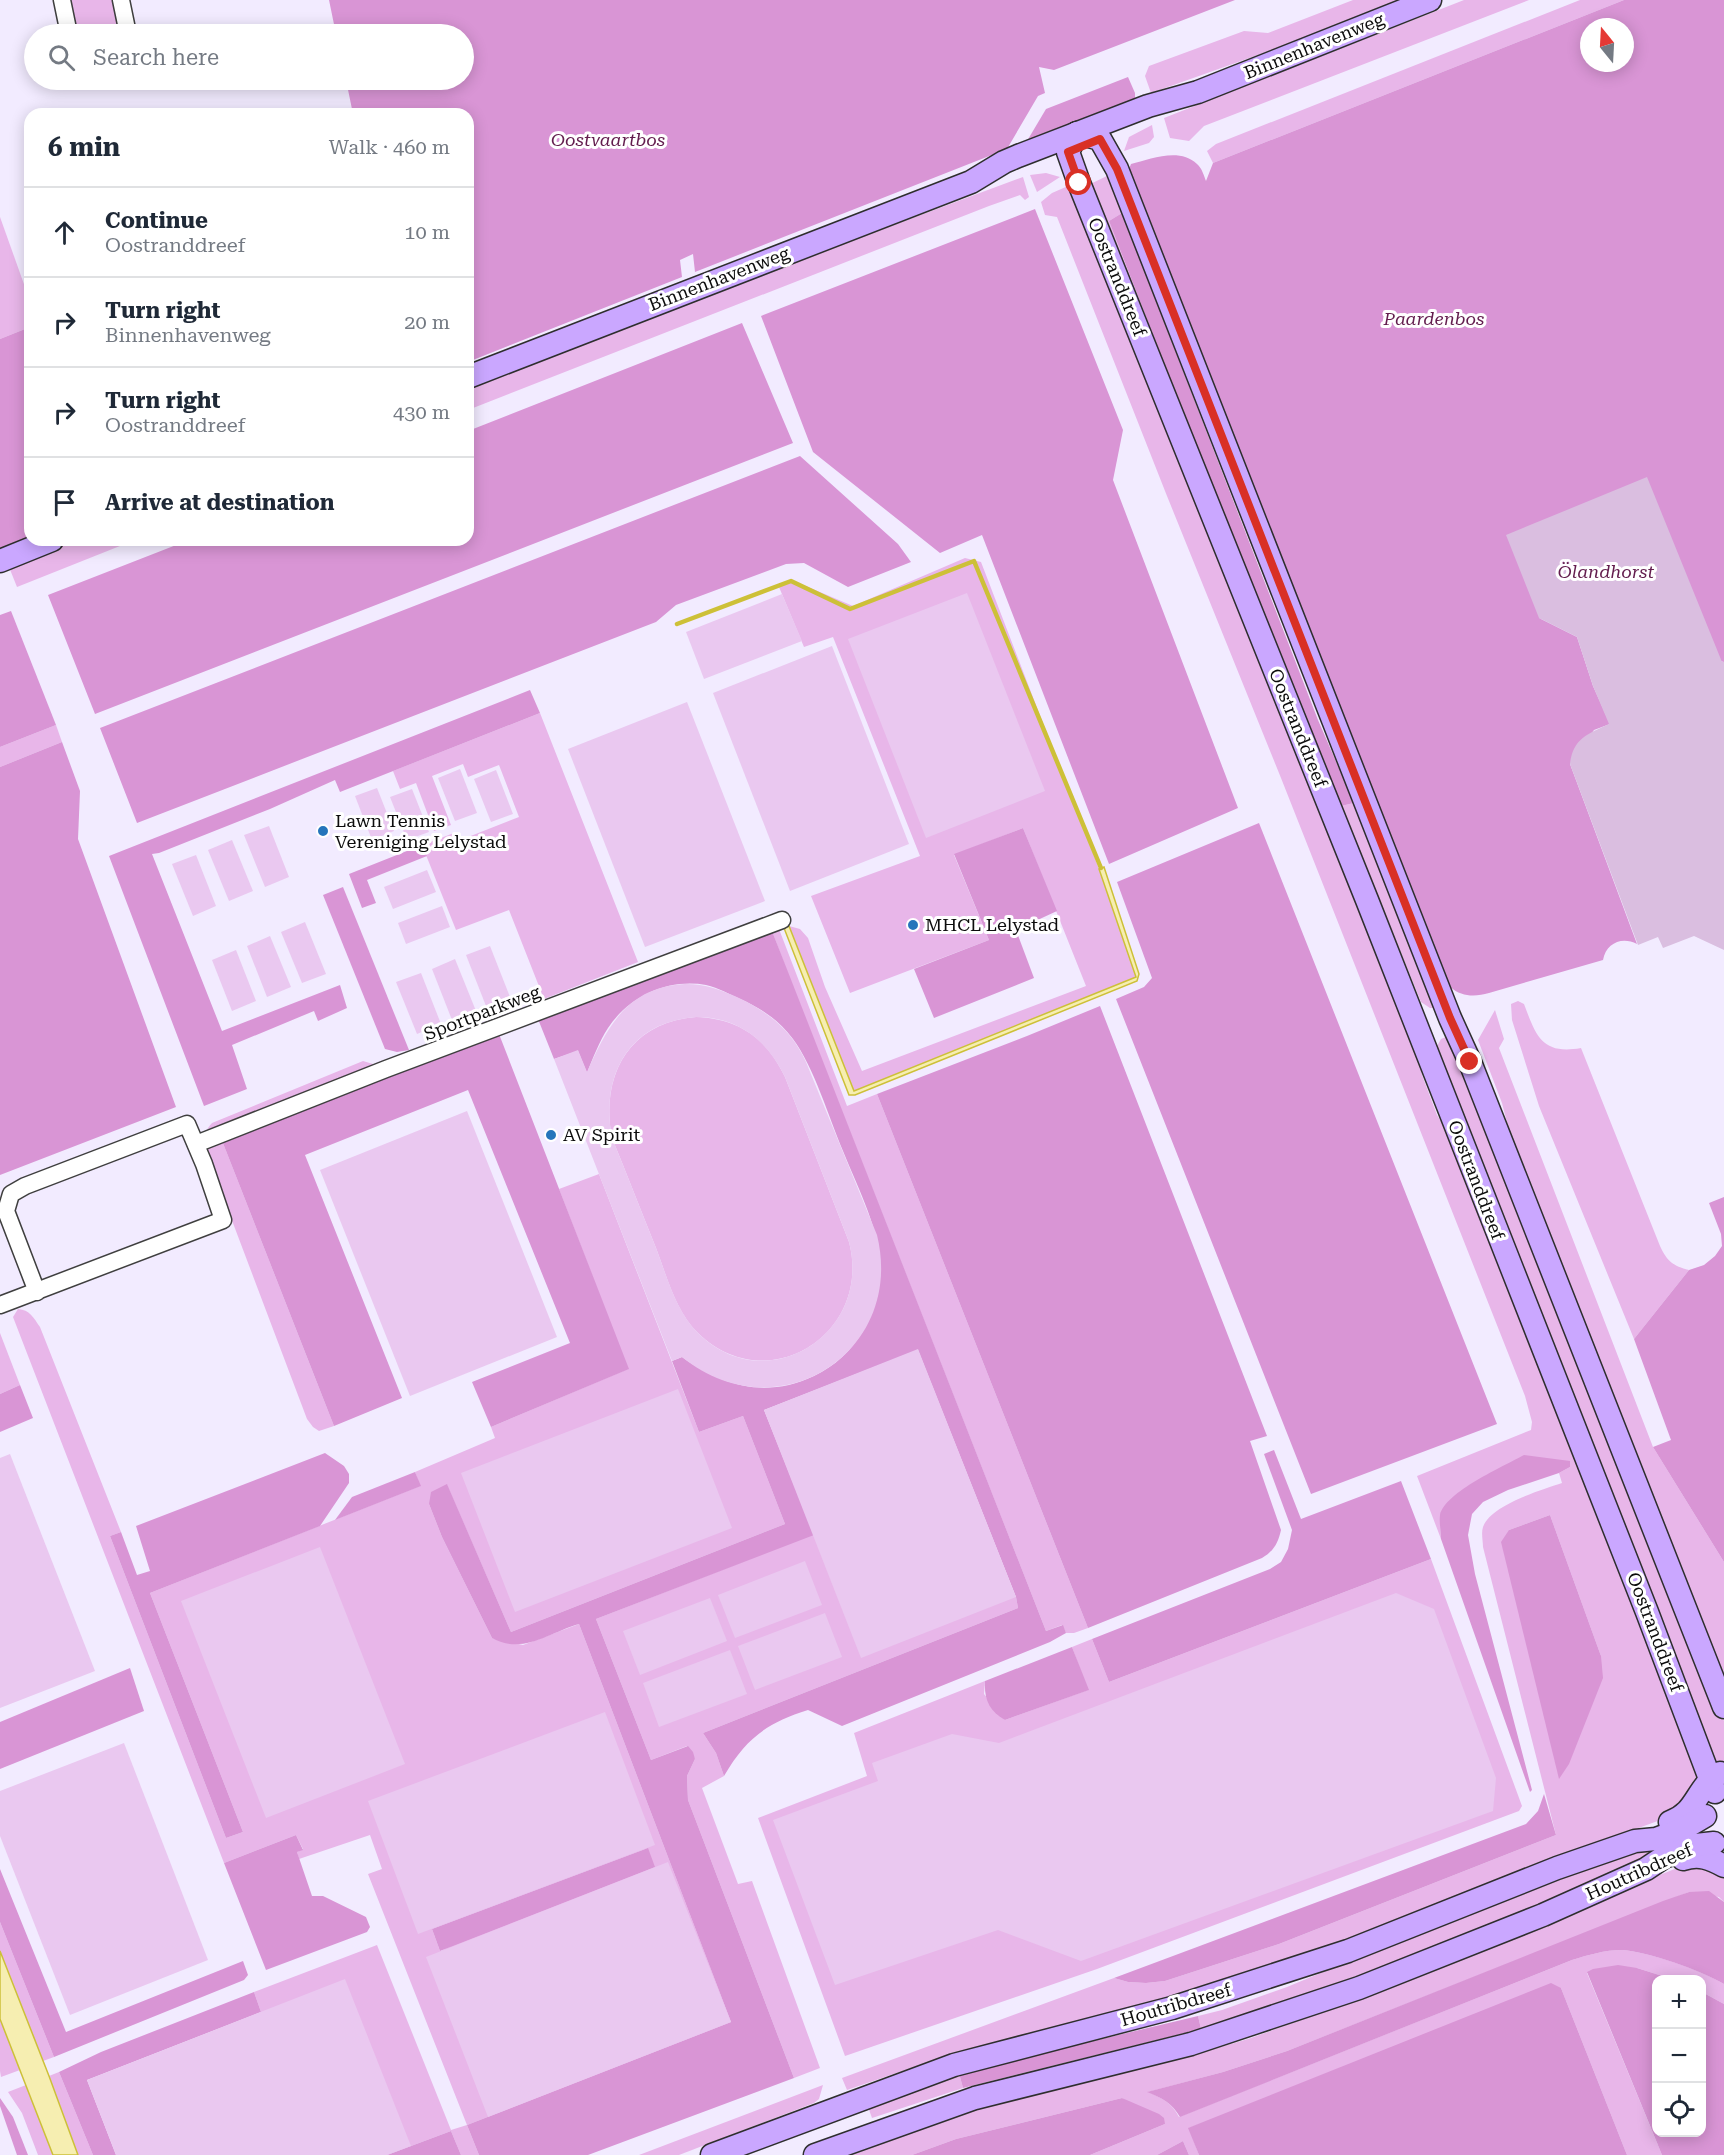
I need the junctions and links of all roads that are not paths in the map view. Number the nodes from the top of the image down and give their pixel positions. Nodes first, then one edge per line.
1 (62, 0) edge
2 (121, 0) edge
3 (1430, 0) edge
4 (67, 24) edge
5 (126, 24) edge
6 (1198, 92) junction
7 (1100, 139) junction
8 (1073, 142) junction
9 (474, 375) edge
10 (37, 546) edge
11 (0, 561) edge
12 (782, 920) dead end
13 (196, 1144) junction
14 (37, 1292) junction
15 (0, 1305) edge
16 (1724, 1707) edge
17 (1712, 1791) edge
18 (1719, 1847) edge
19 (1724, 1866) edge
20 (1647, 1869) junction
21 (712, 2155) edge
22 (815, 2155) edge

1 - 4 street
2 - 5 street
3 - 6 main road, Binnenhavenweg
6 - 7 main road, Binnenhavenweg
6 - 8 main road, Binnenhavenweg
7 - 8 main road
7 - 16 main road, Oostranddreef
8 - 9 main road, Binnenhavenweg
8 - 17 main road, Oostranddreef
10 - 11 main road
12 - 13 street, Sportparkweg
13 - 14 street
13 - 14 street
14 - 15 street
17 - 18 main road, Oostranddreef
17 - 21 main road, Houtribdreef
18 - 20 main road, Houtribdreef
19 - 20 main road
20 - 22 main road, Houtribdreef

